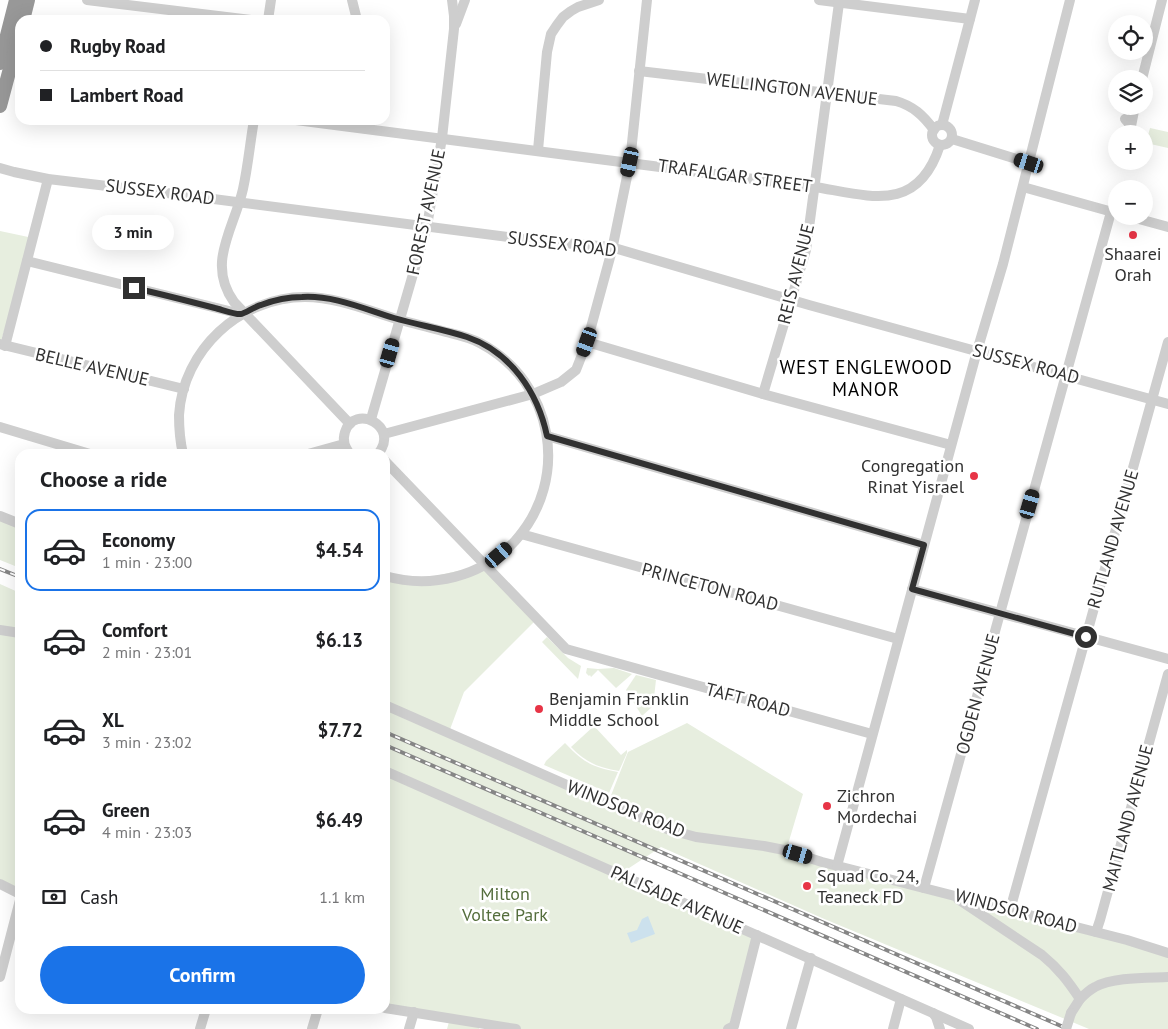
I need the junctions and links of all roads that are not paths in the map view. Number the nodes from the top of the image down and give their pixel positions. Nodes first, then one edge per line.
1 (16, 0) edge
2 (28, 0) edge
3 (87, 0) edge
4 (271, 0) edge
5 (352, 0) edge
6 (452, 0) edge
7 (465, 0) edge
8 (599, 0) edge
9 (646, 0) edge
10 (819, 0) edge
11 (975, 0) edge
12 (1070, 0) edge
13 (1162, 0) edge
14 (840, 3) junction
15 (24, 15) edge
16 (210, 15) edge
17 (269, 15) edge
18 (356, 15) edge
19 (970, 19) junction
20 (454, 29) junction
21 (15, 49) edge
22 (0, 63) edge
23 (1144, 70) edge
24 (639, 71) junction
25 (827, 93) junction
26 (0, 106) edge
27 (1133, 115) edge
28 (1125, 119) dead end
29 (253, 125) edge
30 (360, 125) edge
31 (938, 128) junction
32 (442, 138) junction
33 (952, 139) junction
34 (940, 145) junction
35 (538, 150) junction
36 (630, 162) junction
37 (1029, 163) junction
38 (0, 168) edge
39 (48, 179) junction
40 (815, 186) junction
41 (1023, 187) junction
42 (239, 202) junction
43 (1108, 210) edge
44 (1153, 223) edge
45 (1110, 225) edge
46 (427, 226) junction
47 (1168, 227) edge
48 (612, 248) junction
49 (27, 261) junction
50 (791, 300) junction
51 (242, 314) junction
52 (400, 320) junction
53 (587, 342) junction
54 (1168, 342) edge
55 (2, 345) edge
56 (977, 351) junction
57 (1066, 376) junction
58 (184, 389) junction
59 (533, 394) junction
60 (763, 394) junction
61 (1152, 400) junction
62 (1168, 404) edge
63 (371, 419) junction
64 (350, 424) junction
65 (0, 427) edge
66 (384, 434) junction
67 (547, 436) junction
68 (344, 444) junction
69 (952, 445) junction
70 (73, 449) edge
71 (182, 449) edge
72 (326, 449) edge
73 (347, 449) edge
74 (381, 449) edge
75 (390, 466) edge
76 (0, 516) edge
77 (15, 522) edge
78 (521, 534) junction
79 (924, 545) junction
80 (485, 565) junction
81 (390, 577) edge
82 (912, 589) junction
83 (1000, 614) junction
84 (0, 630) edge
85 (15, 632) edge
86 (1086, 637) junction
87 (898, 639) junction
88 (1168, 659) edge
89 (1168, 674) edge
90 (390, 707) edge
91 (872, 734) junction
92 (390, 773) edge
93 (837, 866) junction
94 (0, 884) edge
95 (924, 888) junction
96 (15, 892) edge
97 (951, 894) junction
98 (1010, 910) junction
99 (15, 919) edge
100 (1096, 932) junction
101 (757, 935) junction
102 (1168, 953) edge
103 (811, 958) junction
104 (1168, 976) edge
105 (0, 977) edge
106 (901, 999) junction
107 (1080, 999) junction
108 (390, 1009) edge
109 (414, 1012) junction
110 (933, 1013) junction
111 (204, 1014) edge
112 (316, 1014) edge
113 (509, 1028) edge
114 (732, 1028) edge
115 (200, 1029) edge
116 (312, 1029) edge
117 (409, 1029) edge
118 (791, 1029) edge
119 (893, 1029) edge
120 (940, 1029) edge
121 (969, 1029) edge
122 (1066, 1029) edge

1 - 22 highway
2 - 15 highway
3 - 16 street
4 - 17 street
5 - 18 street
6 - 20 street
7 - 20 street
8 - 35 street
9 - 24 street
10 - 14 street
11 - 19 street
12 - 37 street
13 - 23 street
14 - 19 street
14 - 25 street, REIS AVENUE
19 - 31 street
20 - 32 street, FOREST AVENUE
21 - 26 highway
24 - 25 street, WELLINGTON AVENUE
24 - 36 street
25 - 31 street, WELLINGTON AVENUE
25 - 40 street, REIS AVENUE
27 - 28 street
29 - 42 street
30 - 32 street, TRAFALGAR STREET
31 - 33 street
31 - 34 street
32 - 35 street, TRAFALGAR STREET
32 - 46 street, FOREST AVENUE
33 - 34 street
33 - 37 street
34 - 40 street, TRAFALGAR STREET
35 - 36 street, TRAFALGAR STREET
36 - 40 street, TRAFALGAR STREET
36 - 48 street
37 - 41 street
38 - 39 street, SUSSEX ROAD
39 - 42 street, SUSSEX ROAD
39 - 49 street
40 - 50 street, REIS AVENUE
41 - 43 street
41 - 56 street
42 - 46 street, SUSSEX ROAD
42 - 51 street
44 - 47 street
45 - 57 street, OGDEN AVENUE
46 - 48 street, SUSSEX ROAD
46 - 52 street, FOREST AVENUE
48 - 50 street, SUSSEX ROAD
48 - 53 street
49 - 51 street
49 - 55 street
50 - 56 street, SUSSEX ROAD
50 - 60 street, REIS AVENUE
51 - 52 street
51 - 58 street
51 - 64 street
52 - 59 street
52 - 63 street, FOREST AVENUE
53 - 59 street
53 - 60 street
54 - 61 street, RUTLAND AVENUE
55 - 58 street, BELLE AVENUE
56 - 57 street, SUSSEX ROAD
56 - 69 street
57 - 61 street, SUSSEX ROAD
57 - 83 street, OGDEN AVENUE
58 - 71 street
59 - 66 street
59 - 67 street
60 - 69 street
61 - 62 street, SUSSEX ROAD
61 - 86 street, RUTLAND AVENUE
63 - 64 street
63 - 66 street
64 - 68 street
65 - 70 street
66 - 74 street
67 - 78 street
67 - 79 street
68 - 72 street
68 - 73 street
69 - 79 street
75 - 80 street
76 - 77 street
78 - 80 street
78 - 87 street, PRINCETON ROAD
79 - 82 street
80 - 81 street
80 - 91 street, TAFT ROAD
82 - 83 street
82 - 87 street
83 - 86 street
83 - 95 street, OGDEN AVENUE
84 - 85 street
86 - 88 street
86 - 98 street, RUTLAND AVENUE
87 - 91 street
89 - 100 street, MAITLAND AVENUE
90 - 93 street, WINDSOR ROAD
91 - 93 street
92 - 101 street, PALISADE AVENUE
93 - 95 street, WINDSOR ROAD
94 - 96 street
95 - 97 street, WINDSOR ROAD
97 - 98 street, WINDSOR ROAD
97 - 107 street
98 - 100 street, WINDSOR ROAD
99 - 105 street
100 - 102 street, WINDSOR ROAD
101 - 103 street, PALISADE AVENUE
101 - 114 street
103 - 106 street, PALISADE AVENUE
103 - 118 street
104 - 107 street
106 - 110 street, PALISADE AVENUE
106 - 119 street
107 - 122 street, bridge
108 - 109 street
109 - 113 street
109 - 117 street
110 - 120 street
110 - 121 street, PALISADE AVENUE
111 - 115 street
112 - 116 street

